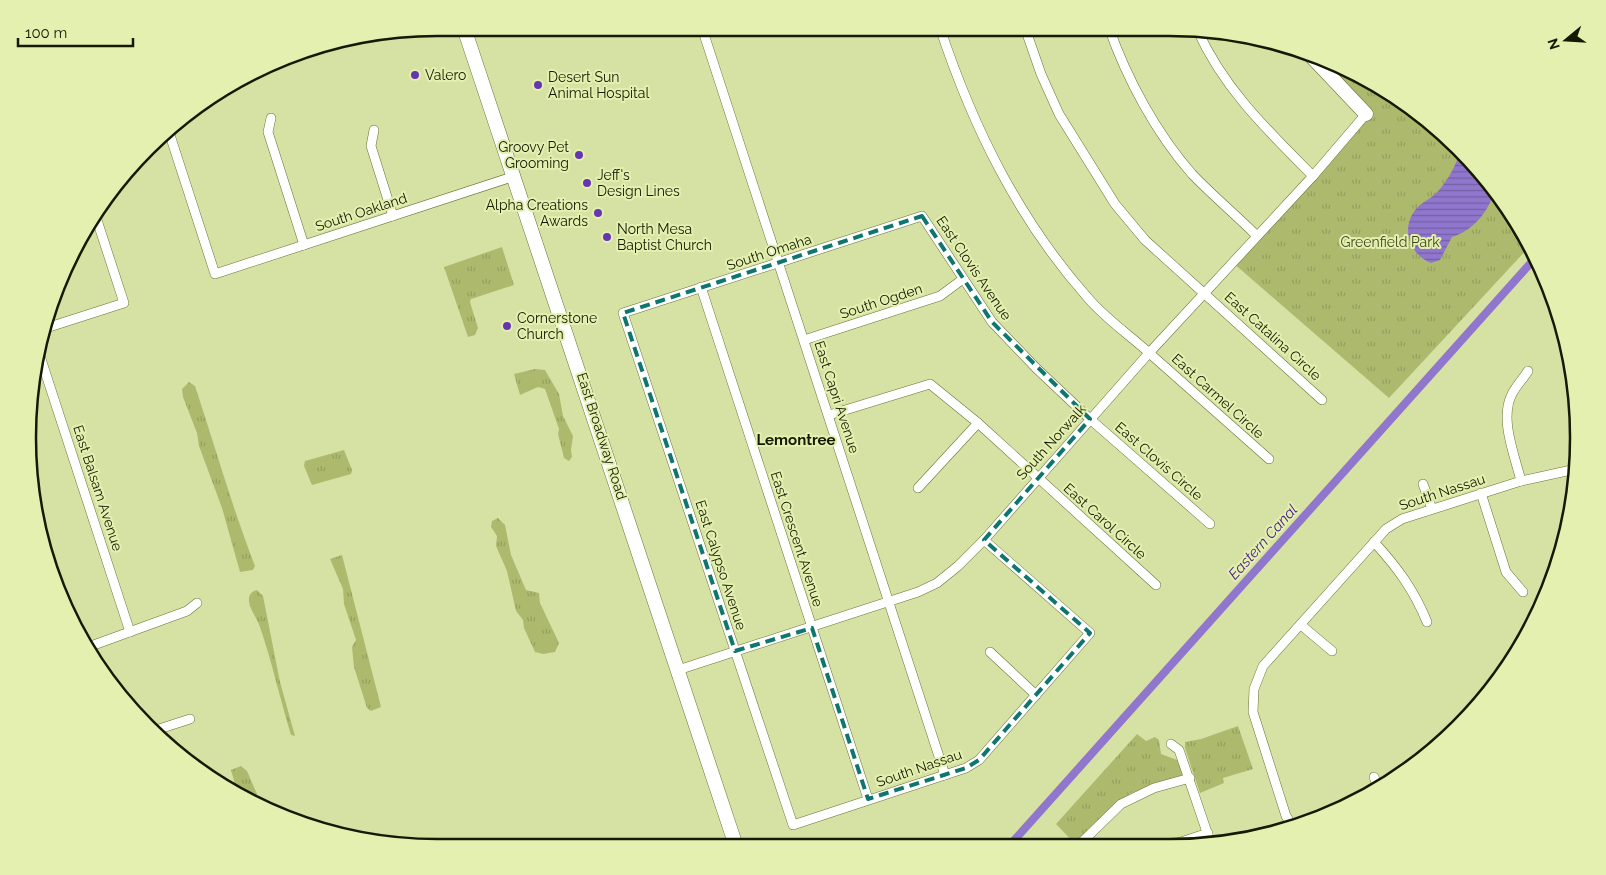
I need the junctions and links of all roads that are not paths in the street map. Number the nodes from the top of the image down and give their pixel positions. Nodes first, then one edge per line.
1 (467, 36) edge
2 (705, 36) edge
3 (943, 36) edge
4 (1027, 36) edge
5 (1112, 36) edge
6 (1202, 38) edge
7 (1321, 67) edge
8 (1366, 114) joint
9 (271, 118) dead end
10 (374, 130) dead end
11 (171, 138) edge
12 (515, 176) junction
13 (1313, 176) junction
14 (393, 216) junction
15 (922, 216) joint
16 (98, 224) edge
17 (1256, 234) junction
18 (304, 245) junction
19 (779, 263) junction
20 (963, 279) junction
21 (700, 287) junction
22 (1205, 294) junction
23 (623, 313) joint
24 (53, 326) edge
25 (804, 340) junction
26 (1149, 352) junction
27 (43, 365) edge
28 (1528, 371) dead end
29 (1322, 400) dead end
30 (829, 415) junction
31 (1090, 419) junction
32 (978, 423) junction
33 (1269, 459) dead end
34 (1568, 471) edge
35 (1036, 478) junction
36 (1521, 481) junction
37 (1423, 484) dead end
38 (918, 488) dead end
39 (1481, 494) junction
40 (1432, 509) junction
41 (1210, 524) dead end
42 (984, 540) junction
43 (1374, 542) junction
44 (1156, 584) dead end
45 (1523, 592) dead end
46 (197, 603) dead end
47 (889, 603) junction
48 (1427, 622) dead end
49 (1300, 624) junction
50 (812, 628) junction
51 (130, 632) junction
52 (94, 645) edge
53 (735, 651) junction
54 (1332, 651) dead end
55 (990, 652) dead end
56 (678, 670) junction
57 (1036, 695) junction
58 (190, 719) dead end
59 (162, 728) edge
60 (1171, 744) dead end
61 (945, 775) junction
62 (1374, 777) dead end
63 (1190, 778) junction
64 (1376, 781) edge
65 (868, 799) junction
66 (1288, 820) edge
67 (793, 825) joint
68 (1208, 833) junction
69 (1209, 836) edge
70 (1193, 838) edge
71 (734, 839) edge
72 (1089, 839) edge

1 - 12 main road, East Broadway Road
2 - 19 street, East Capri Avenue
3 - 26 street, East Carmel Circle
4 - 22 street, East Catalina Circle
5 - 17 street
6 - 13 street
7 - 8 main road
8 - 13 street, South Norwalk
9 - 18 street
10 - 14 street
11 - 18 street, South Oakland
12 - 14 street, South Oakland
12 - 56 main road, East Broadway Road
13 - 17 street, South Norwalk
14 - 18 street, South Oakland
15 - 19 street, South Omaha
15 - 20 street, East Clovis Avenue
16 - 24 street
17 - 22 street, South Norwalk
19 - 21 street, South Omaha
19 - 25 street, East Capri Avenue
20 - 25 street, South Ogden
20 - 31 street, East Clovis Avenue
21 - 23 street, South Omaha
21 - 50 street, East Crescent Avenue
22 - 26 street, South Norwalk
22 - 29 street, East Catalina Circle
23 - 53 street, East Calypso Avenue
25 - 30 street, East Capri Avenue
26 - 31 street, South Norwalk
26 - 33 street, East Carmel Circle
27 - 51 street, East Balsam Avenue
28 - 36 street
30 - 32 street, East Carol Circle
30 - 47 street, East Capri Avenue
31 - 35 street, South Norwalk
31 - 41 street, East Clovis Circle
32 - 35 street, East Carol Circle
32 - 38 street
34 - 36 street, South Nassau
35 - 42 street, South Norwalk
35 - 44 street, East Carol Circle
36 - 39 street, South Nassau
37 - 40 street
39 - 40 street, South Nassau
39 - 45 street
40 - 43 street, South Nassau
42 - 47 street, South Norwalk
42 - 57 street, South Nassau
43 - 48 street
43 - 49 street, South Nassau
46 - 51 street
47 - 50 street, South Norwalk
47 - 61 street, East Capri Avenue
49 - 54 street
49 - 66 street, South Nassau
50 - 53 street, South Norwalk
50 - 65 street, East Crescent Avenue
51 - 52 street
53 - 56 street, South Norwalk
53 - 67 street, East Calypso Avenue
55 - 57 street
56 - 71 main road, East Broadway Road
57 - 61 street, South Nassau
58 - 59 street
60 - 63 street
61 - 65 street, South Nassau
62 - 64 street
63 - 68 street
63 - 72 street
65 - 67 street, South Nassau
68 - 69 street
68 - 70 street

